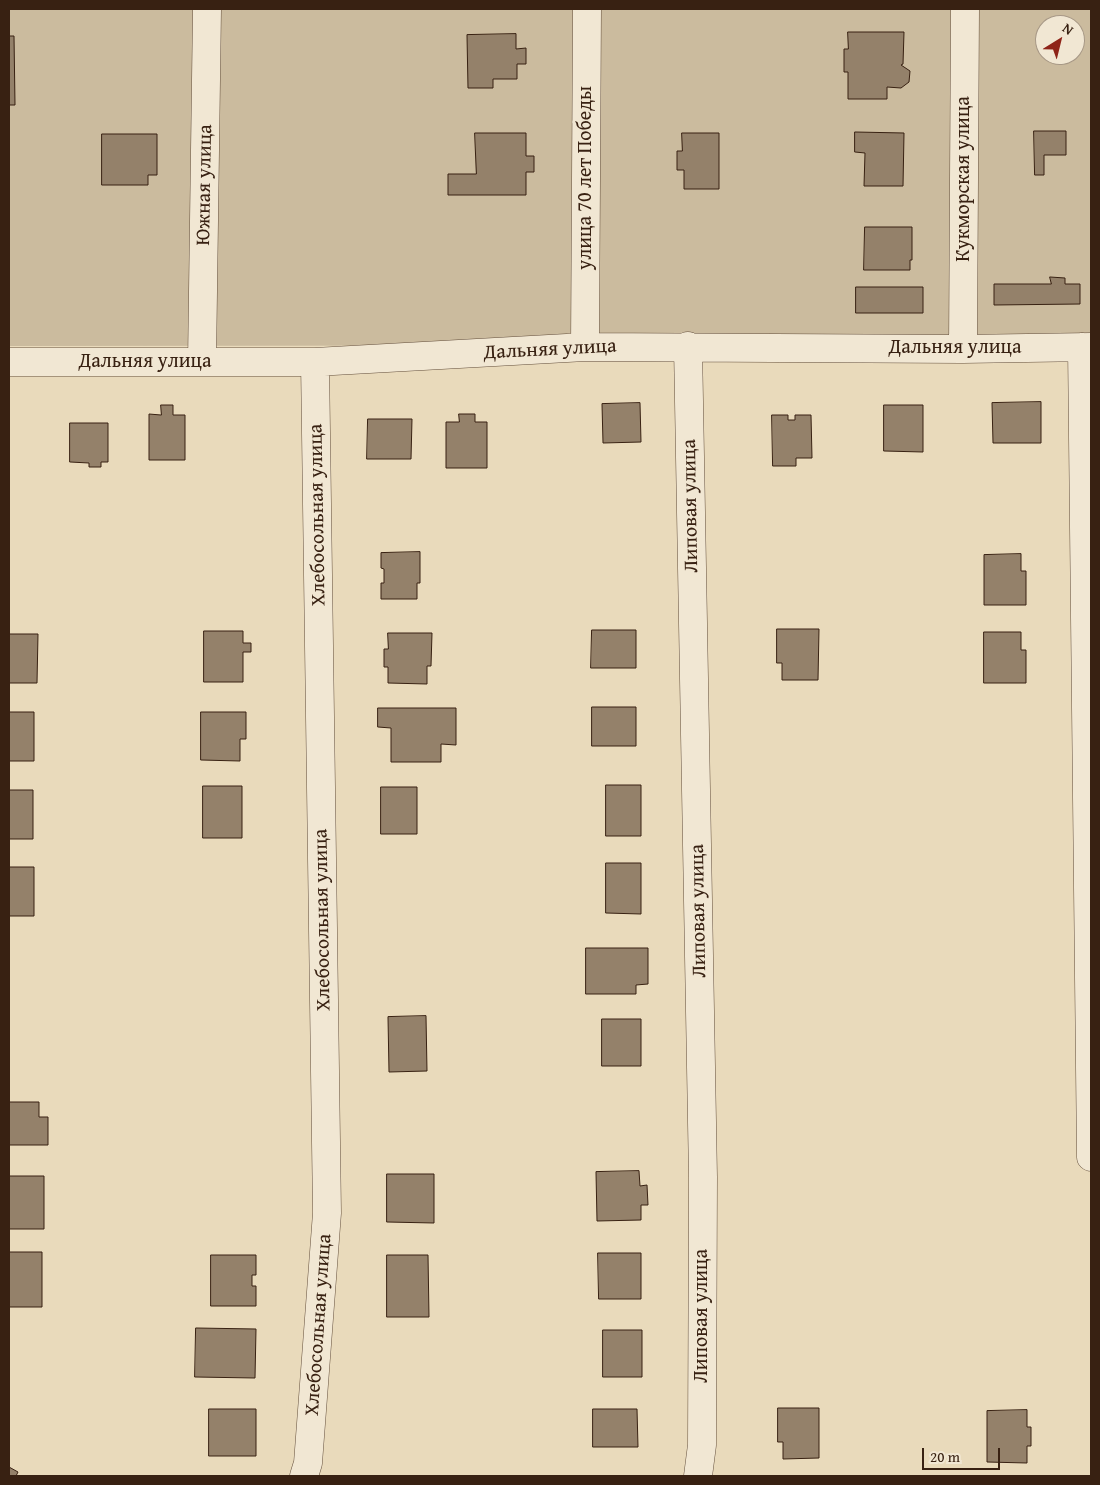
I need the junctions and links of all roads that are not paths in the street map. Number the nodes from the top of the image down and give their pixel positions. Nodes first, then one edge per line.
1 (207, 9) edge
2 (587, 9) edge
3 (966, 9) edge
4 (688, 346) junction
5 (585, 347) junction
6 (1087, 347) edge
7 (963, 349) junction
8 (9, 362) edge
9 (202, 362) junction
10 (315, 362) junction
11 (1091, 1157) edge
12 (304, 1476) edge
13 (698, 1476) edge

1 - 9 street, Южная улица
2 - 5 street, улица 70 лет Победы
3 - 7 street, Кукморская улица
4 - 5 street, Дальняя улица
4 - 7 street, Дальняя улица
4 - 13 street, Липовая улица
5 - 10 street, Дальняя улица
6 - 7 street, Дальняя улица
6 - 11 street
8 - 9 street, Дальняя улица
9 - 10 street, Дальняя улица
10 - 12 street, Хлебосольная улица

